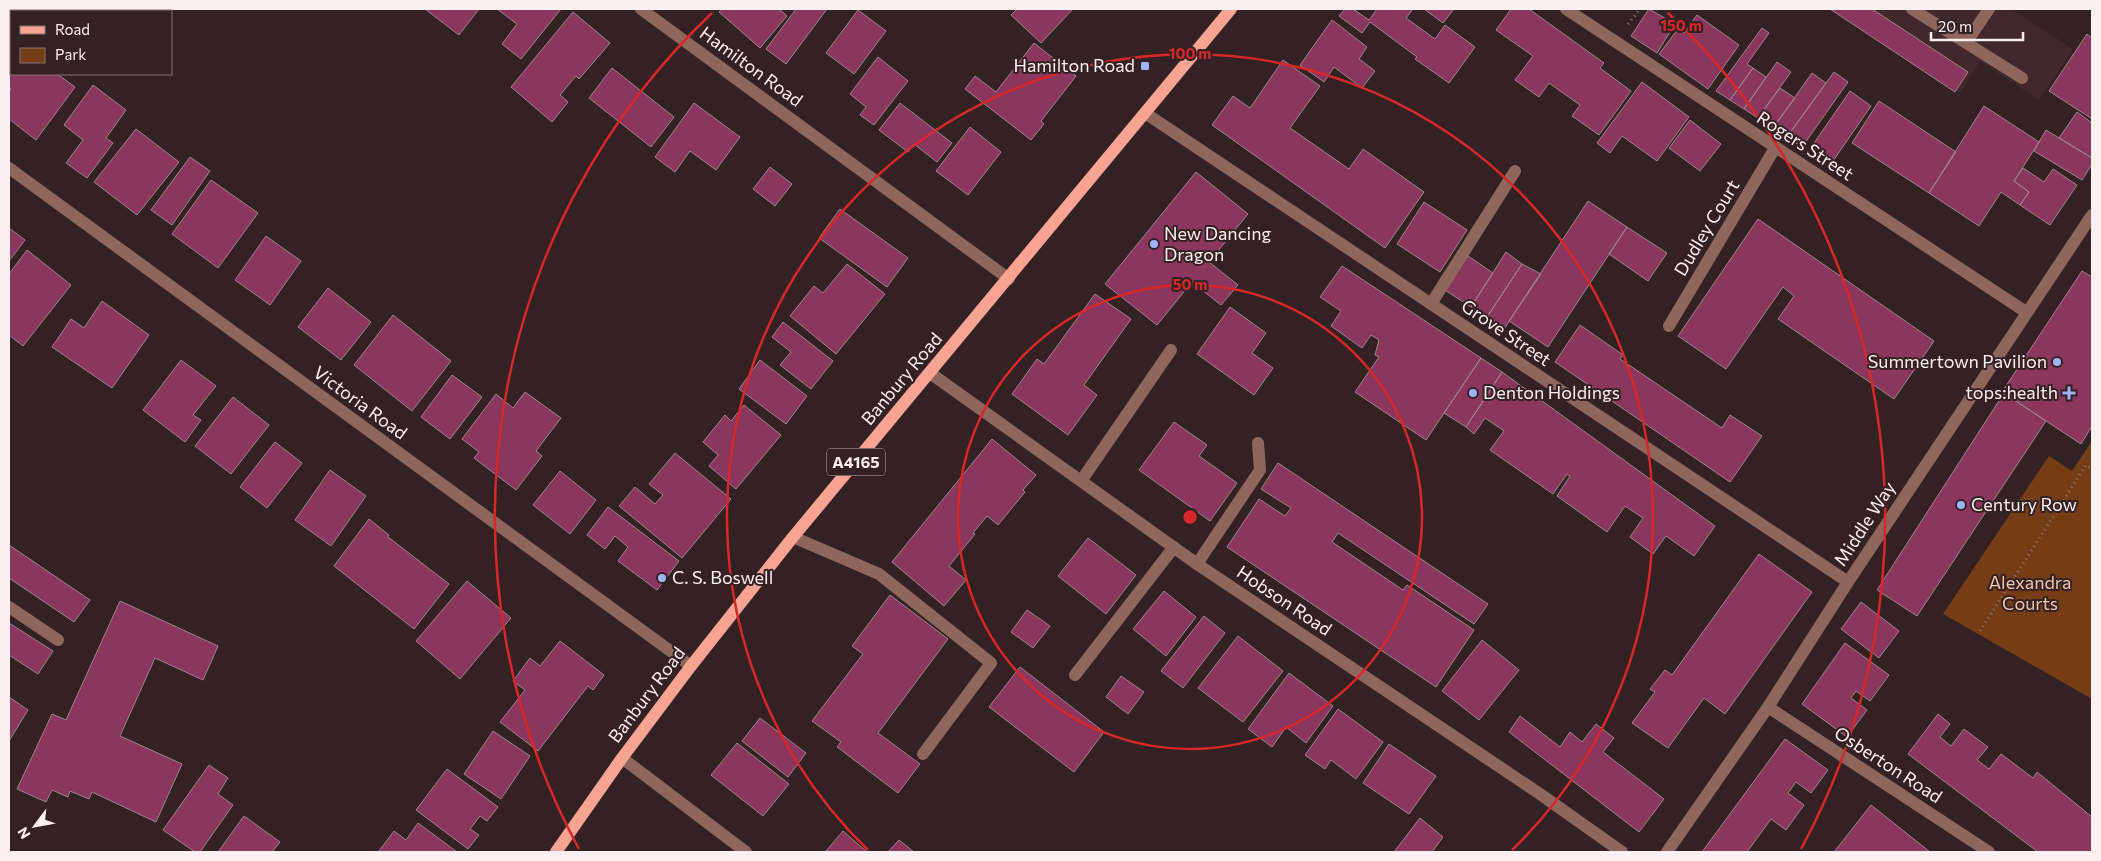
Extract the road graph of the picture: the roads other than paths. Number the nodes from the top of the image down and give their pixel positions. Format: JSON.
{"nodes":[{"id":1,"x":641,"y":9,"type":"edge"},
{"id":2,"x":1231,"y":9,"type":"edge"},
{"id":3,"x":1566,"y":9,"type":"edge"},
{"id":4,"x":1912,"y":9,"type":"edge"},
{"id":5,"x":1989,"y":9,"type":"edge"},
{"id":6,"x":1966,"y":43,"type":"junction"},
{"id":7,"x":2022,"y":78,"type":"dead end"},
{"id":8,"x":1146,"y":113,"type":"junction"},
{"id":9,"x":1775,"y":148,"type":"junction"},
{"id":10,"x":9,"y":168,"type":"edge"},
{"id":11,"x":1515,"y":171,"type":"dead end"},
{"id":12,"x":2092,"y":214,"type":"edge"},
{"id":13,"x":1009,"y":279,"type":"junction"},
{"id":14,"x":1431,"y":304,"type":"junction"},
{"id":15,"x":2026,"y":312,"type":"junction"},
{"id":16,"x":1669,"y":326,"type":"dead end"},
{"id":17,"x":1171,"y":350,"type":"dead end"},
{"id":18,"x":930,"y":373,"type":"junction"},
{"id":19,"x":1258,"y":443,"type":"dead end"},
{"id":20,"x":1081,"y":480,"type":"junction"},
{"id":21,"x":793,"y":538,"type":"junction"},
{"id":22,"x":1174,"y":547,"type":"junction"},
{"id":23,"x":1197,"y":564,"type":"junction"},
{"id":24,"x":1848,"y":582,"type":"junction"},
{"id":25,"x":9,"y":608,"type":"edge"},
{"id":26,"x":58,"y":640,"type":"dead end"},
{"id":27,"x":691,"y":666,"type":"junction"},
{"id":28,"x":1076,"y":675,"type":"dead end"},
{"id":29,"x":1768,"y":706,"type":"junction"},
{"id":30,"x":923,"y":754,"type":"dead end"},
{"id":31,"x":622,"y":758,"type":"junction"},
{"id":32,"x":556,"y":852,"type":"edge"},
{"id":33,"x":746,"y":852,"type":"edge"},
{"id":34,"x":1622,"y":852,"type":"edge"},
{"id":35,"x":1667,"y":852,"type":"edge"},
{"id":36,"x":1989,"y":852,"type":"edge"}],
"edges":[{"from":1,"to":13,"type":"street","name":"Hamilton Road"},
{"from":2,"to":8,"type":"main road","name":"Banbury Road","number":"A4165"},
{"from":3,"to":9,"type":"street","name":"Rogers Street"},
{"from":4,"to":6,"type":"street"},
{"from":5,"to":6,"type":"street"},
{"from":6,"to":7,"type":"street"},
{"from":8,"to":13,"type":"main road","name":"Banbury Road","number":"A4165"},
{"from":8,"to":14,"type":"street","name":"Grove Street"},
{"from":9,"to":15,"type":"street","name":"Rogers Street"},
{"from":9,"to":16,"type":"street","name":"Dudley Court"},
{"from":10,"to":27,"type":"street","name":"Victoria Road"},
{"from":11,"to":14,"type":"street"},
{"from":12,"to":15,"type":"street","name":"Middle Way"},
{"from":13,"to":18,"type":"main road","name":"Banbury Road","number":"A4165"},
{"from":14,"to":24,"type":"street","name":"Grove Street"},
{"from":15,"to":24,"type":"street","name":"Middle Way"},
{"from":17,"to":20,"type":"street"},
{"from":18,"to":20,"type":"street","name":"Hobson Road"},
{"from":18,"to":21,"type":"main road","name":"Banbury Road","number":"A4165"},
{"from":19,"to":23,"type":"street"},
{"from":20,"to":22,"type":"street","name":"Hobson Road"},
{"from":21,"to":27,"type":"main road","name":"Banbury Road","number":"A4165"},
{"from":21,"to":30,"type":"street"},
{"from":22,"to":23,"type":"street","name":"Hobson Road"},
{"from":22,"to":28,"type":"street"},
{"from":23,"to":34,"type":"street","name":"Hobson Road"},
{"from":24,"to":29,"type":"street","name":"Middle Way"},
{"from":25,"to":26,"type":"street"},
{"from":27,"to":31,"type":"main road","name":"Banbury Road","number":"A4165"},
{"from":29,"to":35,"type":"street","name":"Middle Way"},
{"from":29,"to":36,"type":"street","name":"Osberton Road"},
{"from":31,"to":32,"type":"main road","name":"Banbury Road","number":"A4165"},
{"from":31,"to":33,"type":"street"}]}
